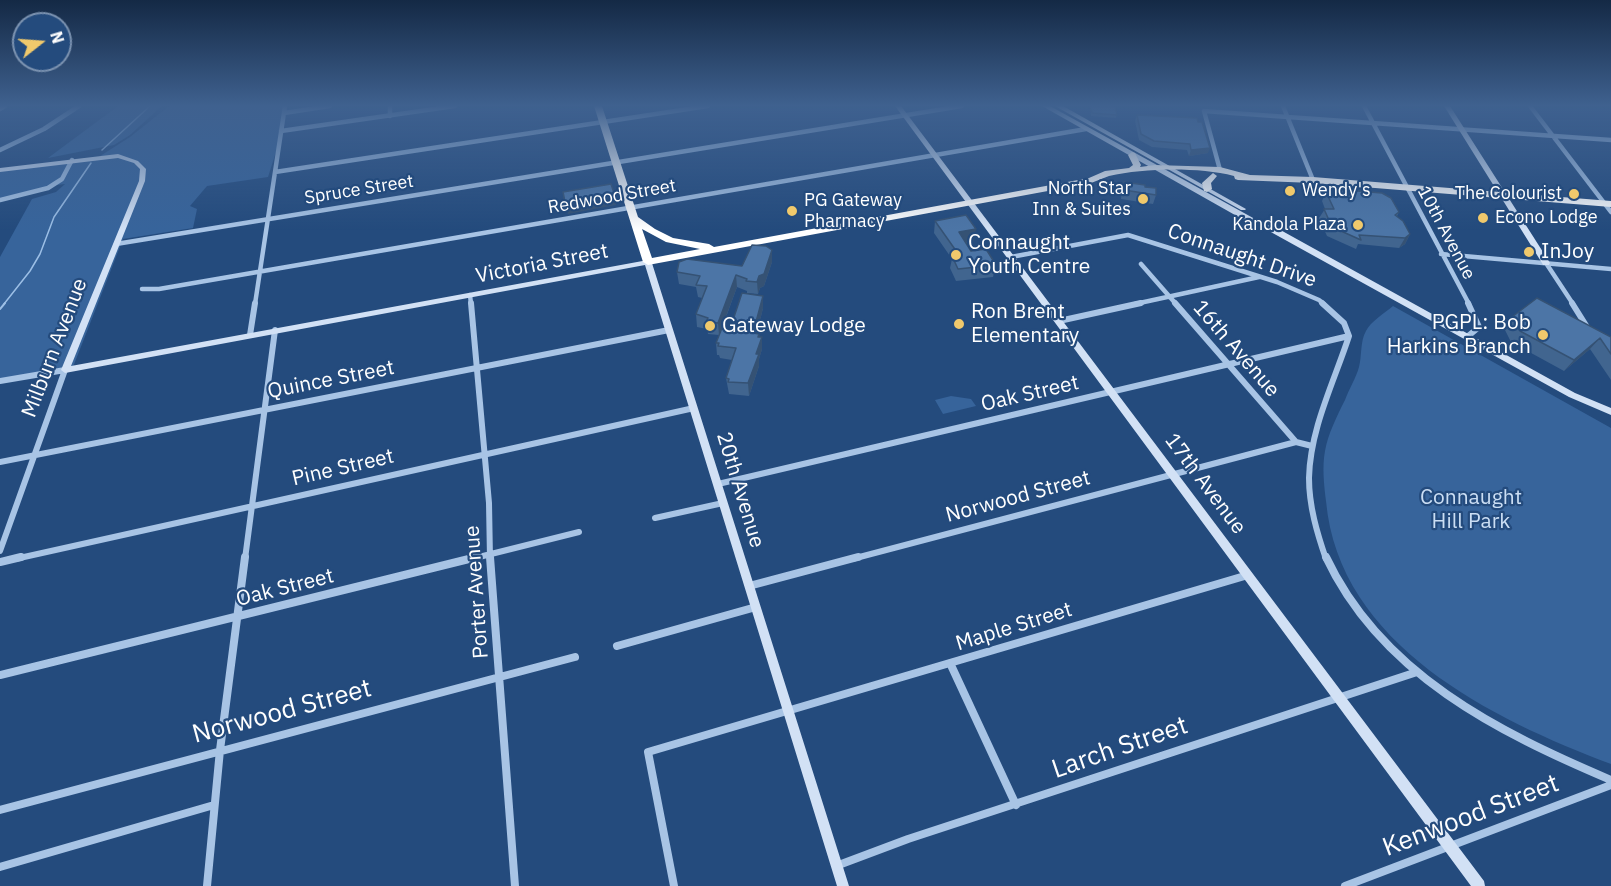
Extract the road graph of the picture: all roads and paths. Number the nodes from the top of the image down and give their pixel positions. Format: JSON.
{"nodes":[{"id":1,"x":279,"y":147,"type":"edge"},
{"id":2,"x":440,"y":147,"type":"edge"},
{"id":3,"x":611,"y":147,"type":"edge"},
{"id":4,"x":706,"y":147,"type":"edge"},
{"id":5,"x":929,"y":147,"type":"edge"},
{"id":6,"x":979,"y":147,"type":"edge"},
{"id":7,"x":1118,"y":147,"type":"edge"},
{"id":8,"x":1128,"y":147,"type":"edge"},
{"id":9,"x":1211,"y":147,"type":"edge"},
{"id":10,"x":1300,"y":147,"type":"edge"},
{"id":11,"x":1386,"y":147,"type":"edge"},
{"id":12,"x":1473,"y":147,"type":"edge"},
{"id":13,"x":1562,"y":147,"type":"edge"},
{"id":14,"x":935,"y":155,"type":"junction"},
{"id":15,"x":1132,"y":155,"type":"junction"},
{"id":16,"x":72,"y":160,"type":"junction"},
{"id":17,"x":616,"y":162,"type":"junction"},
{"id":18,"x":1155,"y":168,"type":"junction"},
{"id":19,"x":0,"y":170,"type":"edge"},
{"id":20,"x":1132,"y":171,"type":"junction"},
{"id":21,"x":1168,"y":171,"type":"junction"},
{"id":22,"x":275,"y":172,"type":"junction"},
{"id":23,"x":1216,"y":173,"type":"junction"},
{"id":24,"x":1181,"y":174,"type":"junction"},
{"id":25,"x":1091,"y":180,"type":"junction"},
{"id":26,"x":1313,"y":180,"type":"junction"},
{"id":27,"x":1406,"y":187,"type":"junction"},
{"id":28,"x":1208,"y":189,"type":"junction"},
{"id":29,"x":1503,"y":195,"type":"junction"},
{"id":30,"x":0,"y":200,"type":"edge"},
{"id":31,"x":970,"y":203,"type":"junction"},
{"id":32,"x":1607,"y":204,"type":"edge"},
{"id":33,"x":632,"y":213,"type":"junction"},
{"id":34,"x":1611,"y":213,"type":"edge"},
{"id":35,"x":268,"y":219,"type":"junction"},
{"id":36,"x":1272,"y":229,"type":"junction"},
{"id":37,"x":116,"y":244,"type":"junction"},
{"id":38,"x":732,"y":247,"type":"junction"},
{"id":39,"x":1441,"y":254,"type":"junction"},
{"id":40,"x":1011,"y":257,"type":"junction"},
{"id":41,"x":648,"y":262,"type":"junction"},
{"id":42,"x":1546,"y":263,"type":"junction"},
{"id":43,"x":1141,"y":264,"type":"dead end"},
{"id":44,"x":1611,"y":269,"type":"edge"},
{"id":45,"x":260,"y":272,"type":"junction"},
{"id":46,"x":1259,"y":277,"type":"junction"},
{"id":47,"x":142,"y":289,"type":"dead end"},
{"id":48,"x":470,"y":295,"type":"junction"},
{"id":49,"x":1168,"y":296,"type":"junction"},
{"id":50,"x":1059,"y":321,"type":"junction"},
{"id":51,"x":275,"y":330,"type":"junction"},
{"id":52,"x":669,"y":330,"type":"junction"},
{"id":53,"x":1591,"y":333,"type":"edge"},
{"id":54,"x":250,"y":335,"type":"junction"},
{"id":55,"x":1349,"y":336,"type":"junction"},
{"id":56,"x":1467,"y":337,"type":"junction"},
{"id":57,"x":1228,"y":364,"type":"junction"},
{"id":58,"x":476,"y":368,"type":"junction"},
{"id":59,"x":65,"y":370,"type":"junction"},
{"id":60,"x":0,"y":381,"type":"edge"},
{"id":61,"x":1111,"y":392,"type":"junction"},
{"id":62,"x":694,"y":408,"type":"junction"},
{"id":63,"x":265,"y":410,"type":"junction"},
{"id":64,"x":1611,"y":412,"type":"edge"},
{"id":65,"x":1296,"y":442,"type":"junction"},
{"id":66,"x":1312,"y":446,"type":"junction"},
{"id":67,"x":483,"y":454,"type":"junction"},
{"id":68,"x":33,"y":456,"type":"junction"},
{"id":69,"x":0,"y":462,"type":"edge"},
{"id":70,"x":1174,"y":475,"type":"junction"},
{"id":71,"x":718,"y":484,"type":"junction"},
{"id":72,"x":723,"y":503,"type":"junction"},
{"id":73,"x":252,"y":506,"type":"junction"},
{"id":74,"x":655,"y":518,"type":"dead end"},
{"id":75,"x":579,"y":532,"type":"dead end"},
{"id":76,"x":0,"y":551,"type":"edge"},
{"id":77,"x":490,"y":554,"type":"junction"},
{"id":78,"x":0,"y":561,"type":"edge"},
{"id":79,"x":1248,"y":575,"type":"junction"},
{"id":80,"x":750,"y":586,"type":"junction"},
{"id":81,"x":756,"y":607,"type":"junction"},
{"id":82,"x":237,"y":617,"type":"junction"},
{"id":83,"x":617,"y":646,"type":"dead end"},
{"id":84,"x":575,"y":657,"type":"dead end"},
{"id":85,"x":951,"y":663,"type":"junction"},
{"id":86,"x":1417,"y":672,"type":"junction"},
{"id":87,"x":0,"y":675,"type":"edge"},
{"id":88,"x":501,"y":676,"type":"junction"},
{"id":89,"x":1340,"y":697,"type":"junction"},
{"id":90,"x":788,"y":712,"type":"junction"},
{"id":91,"x":220,"y":750,"type":"junction"},
{"id":92,"x":1611,"y":780,"type":"edge"},
{"id":93,"x":1611,"y":785,"type":"edge"},
{"id":94,"x":214,"y":805,"type":"junction"},
{"id":95,"x":1016,"y":805,"type":"junction"},
{"id":96,"x":0,"y":810,"type":"edge"},
{"id":97,"x":1449,"y":846,"type":"junction"},
{"id":98,"x":837,"y":866,"type":"junction"},
{"id":99,"x":0,"y":867,"type":"edge"},
{"id":100,"x":207,"y":886,"type":"edge"},
{"id":101,"x":515,"y":886,"type":"edge"},
{"id":102,"x":674,"y":886,"type":"edge"},
{"id":103,"x":843,"y":886,"type":"edge"},
{"id":104,"x":1345,"y":886,"type":"edge"},
{"id":105,"x":1479,"y":886,"type":"edge"}],
"edges":[{"from":1,"to":22,"type":"street"},
{"from":2,"to":22,"type":"street"},
{"from":3,"to":17,"type":"highway","name":"20th Avenue"},
{"from":4,"to":17,"type":"street","name":"Spruce Street"},
{"from":5,"to":14,"type":"street","name":"17th Avenue"},
{"from":6,"to":14,"type":"street","name":"Redwood Street"},
{"from":7,"to":15,"type":"street"},
{"from":8,"to":21,"type":"street"},
{"from":9,"to":23,"type":"street"},
{"from":10,"to":26,"type":"street"},
{"from":11,"to":27,"type":"street","name":"10th Avenue"},
{"from":12,"to":29,"type":"street"},
{"from":13,"to":32,"type":"street"},
{"from":14,"to":31,"type":"street","name":"17th Avenue"},
{"from":14,"to":33,"type":"street","name":"Redwood Street"},
{"from":15,"to":18,"type":"street"},
{"from":15,"to":20,"type":"highway"},
{"from":16,"to":19,"type":"street"},
{"from":16,"to":30,"type":"street"},
{"from":16,"to":37,"type":"street","name":"Milburn Avenue"},
{"from":17,"to":33,"type":"highway","name":"20th Avenue"},
{"from":17,"to":35,"type":"street","name":"Spruce Street"},
{"from":18,"to":20,"type":"highway","name":"Victoria Street"},
{"from":18,"to":21,"type":"highway","name":"Victoria Street"},
{"from":20,"to":25,"type":"highway","name":"Victoria Street"},
{"from":21,"to":23,"type":"highway","name":"Victoria Street"},
{"from":21,"to":24,"type":"highway","name":"Victoria Street"},
{"from":21,"to":25,"type":"highway","name":"Victoria Street"},
{"from":21,"to":36,"type":"street"},
{"from":22,"to":35,"type":"street"},
{"from":23,"to":24,"type":"highway","name":"Victoria Street"},
{"from":23,"to":26,"type":"highway","name":"Victoria Street"},
{"from":23,"to":28,"type":"highway"},
{"from":24,"to":28,"type":"street"},
{"from":25,"to":31,"type":"highway","name":"Victoria Street"},
{"from":26,"to":27,"type":"highway","name":"Victoria Street"},
{"from":27,"to":29,"type":"highway","name":"Victoria Street"},
{"from":27,"to":39,"type":"street","name":"10th Avenue"},
{"from":28,"to":36,"type":"street"},
{"from":29,"to":32,"type":"highway","name":"Victoria Street"},
{"from":29,"to":42,"type":"street"},
{"from":31,"to":38,"type":"highway","name":"Victoria Street"},
{"from":31,"to":40,"type":"street","name":"17th Avenue"},
{"from":32,"to":34,"type":"street"},
{"from":33,"to":38,"type":"highway"},
{"from":33,"to":41,"type":"highway","name":"20th Avenue"},
{"from":33,"to":45,"type":"street","name":"Redwood Street"},
{"from":35,"to":37,"type":"street","name":"Spruce Street"},
{"from":35,"to":45,"type":"street"},
{"from":36,"to":56,"type":"street"},
{"from":37,"to":59,"type":"street","name":"Milburn Avenue"},
{"from":38,"to":41,"type":"highway","name":"Victoria Street"},
{"from":39,"to":42,"type":"street"},
{"from":39,"to":56,"type":"street","name":"10th Avenue"},
{"from":40,"to":46,"type":"street","name":"Connaught Drive"},
{"from":40,"to":50,"type":"street","name":"17th Avenue"},
{"from":41,"to":48,"type":"street","name":"Victoria Street"},
{"from":41,"to":52,"type":"street","name":"20th Avenue"},
{"from":42,"to":44,"type":"street"},
{"from":42,"to":53,"type":"street"},
{"from":43,"to":49,"type":"street","name":"16th Avenue"},
{"from":45,"to":47,"type":"street","name":"Redwood Street"},
{"from":45,"to":54,"type":"street"},
{"from":46,"to":49,"type":"street"},
{"from":46,"to":55,"type":"street","name":"Connaught Drive"},
{"from":48,"to":51,"type":"street","name":"Victoria Street"},
{"from":48,"to":58,"type":"street","name":"Porter Avenue"},
{"from":49,"to":50,"type":"street"},
{"from":49,"to":57,"type":"street","name":"16th Avenue"},
{"from":50,"to":61,"type":"street","name":"17th Avenue"},
{"from":51,"to":54,"type":"street","name":"Victoria Street"},
{"from":51,"to":63,"type":"street"},
{"from":52,"to":58,"type":"street","name":"Quince Street"},
{"from":52,"to":62,"type":"street","name":"20th Avenue"},
{"from":54,"to":59,"type":"street","name":"Victoria Street"},
{"from":55,"to":57,"type":"street","name":"Oak Street"},
{"from":55,"to":66,"type":"street"},
{"from":56,"to":64,"type":"street"},
{"from":57,"to":61,"type":"street","name":"Oak Street"},
{"from":57,"to":65,"type":"street","name":"16th Avenue"},
{"from":58,"to":63,"type":"street","name":"Quince Street"},
{"from":58,"to":67,"type":"street","name":"Porter Avenue"},
{"from":59,"to":60,"type":"street","name":"Victoria Street"},
{"from":59,"to":68,"type":"street","name":"Milburn Avenue"},
{"from":61,"to":70,"type":"street","name":"17th Avenue"},
{"from":61,"to":71,"type":"street","name":"Oak Street"},
{"from":62,"to":67,"type":"street","name":"Pine Street"},
{"from":62,"to":71,"type":"street","name":"20th Avenue"},
{"from":63,"to":68,"type":"street","name":"Quince Street"},
{"from":63,"to":73,"type":"street"},
{"from":65,"to":66,"type":"street"},
{"from":65,"to":70,"type":"street","name":"Norwood Street"},
{"from":66,"to":86,"type":"street"},
{"from":67,"to":73,"type":"street","name":"Pine Street"},
{"from":67,"to":77,"type":"street","name":"Porter Avenue"},
{"from":68,"to":69,"type":"street","name":"Quince Street"},
{"from":68,"to":76,"type":"street","name":"Milburn Avenue"},
{"from":70,"to":79,"type":"street","name":"17th Avenue"},
{"from":70,"to":80,"type":"street","name":"Norwood Street"},
{"from":71,"to":72,"type":"street","name":"20th Avenue"},
{"from":72,"to":74,"type":"street"},
{"from":72,"to":80,"type":"street","name":"20th Avenue"},
{"from":73,"to":78,"type":"street","name":"Pine Street"},
{"from":73,"to":82,"type":"street"},
{"from":75,"to":77,"type":"street","name":"Oak Street"},
{"from":77,"to":82,"type":"street","name":"Oak Street"},
{"from":77,"to":88,"type":"street","name":"Porter Avenue"},
{"from":79,"to":85,"type":"street","name":"Maple Street"},
{"from":79,"to":89,"type":"street","name":"17th Avenue"},
{"from":80,"to":81,"type":"street","name":"20th Avenue"},
{"from":81,"to":83,"type":"street"},
{"from":81,"to":90,"type":"street","name":"20th Avenue"},
{"from":82,"to":87,"type":"street","name":"Oak Street"},
{"from":82,"to":91,"type":"street"},
{"from":84,"to":88,"type":"street","name":"Norwood Street"},
{"from":85,"to":90,"type":"street","name":"Maple Street"},
{"from":85,"to":95,"type":"street"},
{"from":86,"to":89,"type":"street","name":"Larch Street"},
{"from":86,"to":92,"type":"street"},
{"from":88,"to":91,"type":"street","name":"Norwood Street"},
{"from":88,"to":101,"type":"street","name":"Porter Avenue"},
{"from":89,"to":95,"type":"street","name":"Larch Street"},
{"from":89,"to":97,"type":"street","name":"17th Avenue"},
{"from":90,"to":98,"type":"street","name":"20th Avenue"},
{"from":90,"to":102,"type":"street","name":"Maple Street"},
{"from":91,"to":94,"type":"street"},
{"from":91,"to":96,"type":"street","name":"Norwood Street"},
{"from":93,"to":97,"type":"street","name":"Kenwood Street"},
{"from":94,"to":99,"type":"street"},
{"from":94,"to":100,"type":"street"},
{"from":95,"to":98,"type":"street","name":"Larch Street"},
{"from":97,"to":104,"type":"street","name":"Kenwood Street"},
{"from":97,"to":105,"type":"street","name":"17th Avenue"},
{"from":98,"to":103,"type":"street","name":"20th Avenue"}]}
